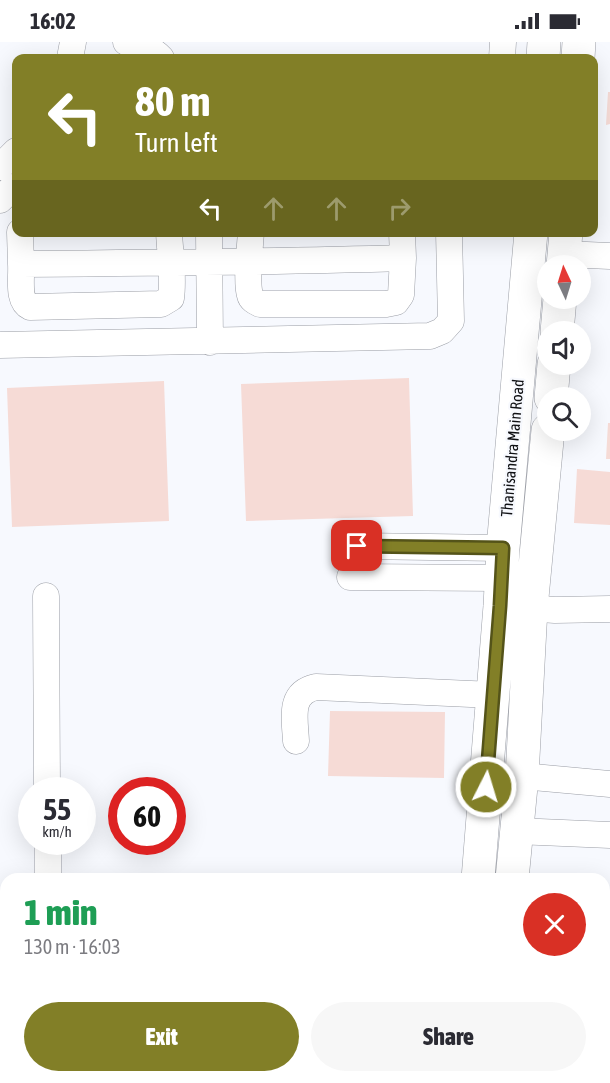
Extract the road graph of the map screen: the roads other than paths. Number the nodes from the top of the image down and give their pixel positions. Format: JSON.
{"nodes":[{"id":1,"x":126,"y":42,"type":"edge"},
{"id":2,"x":158,"y":54,"type":"edge"},
{"id":3,"x":20,"y":237,"type":"edge"},
{"id":4,"x":170,"y":237,"type":"edge"},
{"id":5,"x":210,"y":237,"type":"edge"},
{"id":6,"x":220,"y":237,"type":"edge"},
{"id":7,"x":251,"y":237,"type":"edge"},
{"id":8,"x":402,"y":237,"type":"edge"},
{"id":9,"x":449,"y":237,"type":"edge"},
{"id":10,"x":531,"y":237,"type":"edge"},
{"id":11,"x":564,"y":251,"type":"edge"},
{"id":12,"x":610,"y":256,"type":"edge"},
{"id":13,"x":402,"y":258,"type":"junction"},
{"id":14,"x":170,"y":262,"type":"junction"},
{"id":15,"x":216,"y":262,"type":"junction"},
{"id":16,"x":249,"y":262,"type":"junction"},
{"id":17,"x":21,"y":264,"type":"junction"},
{"id":18,"x":216,"y":342,"type":"junction"},
{"id":19,"x":0,"y":345,"type":"edge"},
{"id":20,"x":545,"y":441,"type":"edge"},
{"id":21,"x":357,"y":546,"type":"dead end"},
{"id":22,"x":350,"y":577,"type":"dead end"},
{"id":23,"x":509,"y":585,"type":"junction"},
{"id":24,"x":46,"y":596,"type":"dead end"},
{"id":25,"x":610,"y":609,"type":"edge"},
{"id":26,"x":493,"y":695,"type":"junction"},
{"id":27,"x":296,"y":741,"type":"dead end"},
{"id":28,"x":522,"y":776,"type":"junction"},
{"id":29,"x":47,"y":777,"type":"edge"},
{"id":30,"x":610,"y":784,"type":"edge"},
{"id":31,"x":516,"y":831,"type":"junction"},
{"id":32,"x":610,"y":835,"type":"edge"},
{"id":33,"x":48,"y":855,"type":"edge"},
{"id":34,"x":48,"y":873,"type":"edge"},
{"id":35,"x":478,"y":873,"type":"edge"},
{"id":36,"x":513,"y":873,"type":"edge"}],
"edges":[{"from":1,"to":2,"type":"street"},
{"from":3,"to":17,"type":"street"},
{"from":4,"to":14,"type":"street"},
{"from":5,"to":15,"type":"street"},
{"from":6,"to":15,"type":"street"},
{"from":7,"to":16,"type":"street"},
{"from":8,"to":13,"type":"street"},
{"from":9,"to":18,"type":"street"},
{"from":10,"to":23,"type":"main road","name":"Thanisandra Main Road"},
{"from":11,"to":12,"type":"street"},
{"from":13,"to":16,"type":"street"},
{"from":13,"to":16,"type":"street"},
{"from":14,"to":15,"type":"street"},
{"from":14,"to":17,"type":"street"},
{"from":14,"to":17,"type":"street"},
{"from":15,"to":16,"type":"street"},
{"from":15,"to":18,"type":"street"},
{"from":18,"to":19,"type":"street"},
{"from":20,"to":23,"type":"main road","name":"Thanisandra Main Road"},
{"from":21,"to":23,"type":"street"},
{"from":22,"to":23,"type":"street"},
{"from":23,"to":25,"type":"street"},
{"from":23,"to":26,"type":"main road","name":"Thanisandra Main Road"},
{"from":23,"to":28,"type":"main road","name":"Thanisandra Main Road"},
{"from":24,"to":29,"type":"street"},
{"from":26,"to":27,"type":"street"},
{"from":26,"to":35,"type":"main road","name":"Thanisandra Main Road"},
{"from":28,"to":30,"type":"street"},
{"from":28,"to":31,"type":"main road","name":"Thanisandra Main Road"},
{"from":31,"to":32,"type":"street"},
{"from":31,"to":36,"type":"main road","name":"Thanisandra Main Road"},
{"from":33,"to":34,"type":"street"}]}
